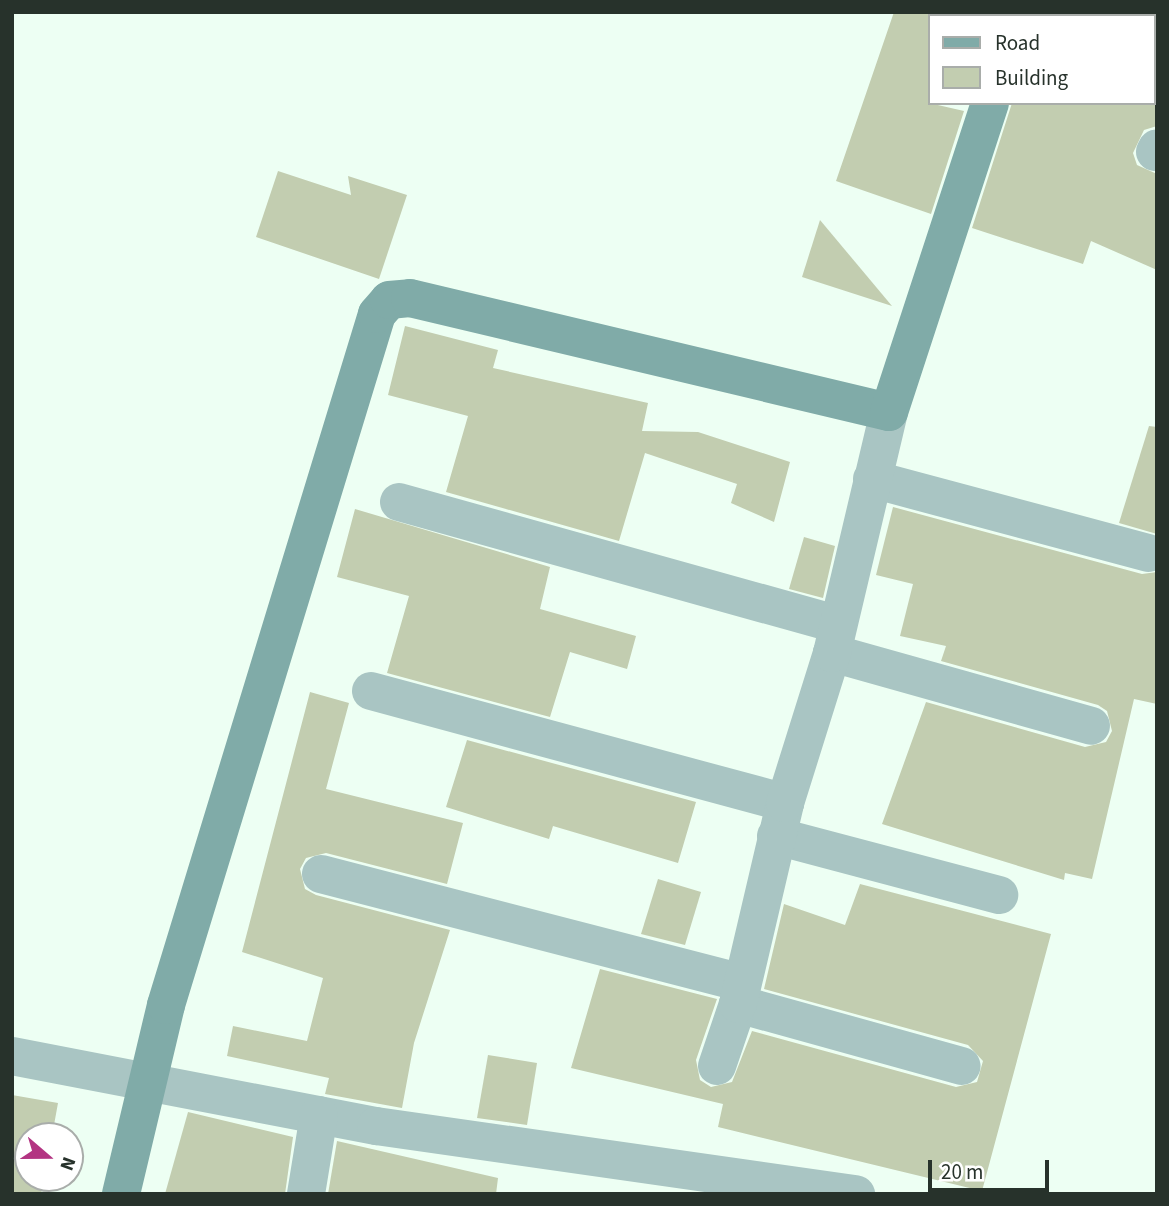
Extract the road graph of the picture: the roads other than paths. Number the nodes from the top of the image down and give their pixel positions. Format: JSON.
{"nodes":[{"id":1,"x":989,"y":105,"type":"edge"},
{"id":2,"x":889,"y":412,"type":"junction"},
{"id":3,"x":872,"y":478,"type":"junction"},
{"id":4,"x":399,"y":502,"type":"dead end"},
{"id":5,"x":1149,"y":553,"type":"dead end"},
{"id":6,"x":834,"y":639,"type":"junction"},
{"id":7,"x":371,"y":691,"type":"dead end"},
{"id":8,"x":1091,"y":726,"type":"dead end"},
{"id":9,"x":781,"y":820,"type":"junction"},
{"id":10,"x":321,"y":874,"type":"dead end"},
{"id":11,"x":999,"y":894,"type":"dead end"},
{"id":12,"x":739,"y":993,"type":"junction"},
{"id":13,"x":12,"y":1056,"type":"edge"},
{"id":14,"x":717,"y":1066,"type":"dead end"},
{"id":15,"x":962,"y":1066,"type":"dead end"},
{"id":16,"x":148,"y":1082,"type":"junction"},
{"id":17,"x":319,"y":1115,"type":"junction"},
{"id":18,"x":732,"y":1184,"type":"edge"},
{"id":19,"x":121,"y":1194,"type":"edge"},
{"id":20,"x":306,"y":1194,"type":"edge"},
{"id":21,"x":856,"y":1194,"type":"edge"}],
"edges":[{"from":1,"to":2,"type":"street"},
{"from":2,"to":3,"type":"street"},
{"from":2,"to":16,"type":"street"},
{"from":3,"to":5,"type":"street"},
{"from":3,"to":6,"type":"street"},
{"from":4,"to":6,"type":"street"},
{"from":6,"to":8,"type":"street"},
{"from":6,"to":9,"type":"street"},
{"from":7,"to":9,"type":"street"},
{"from":9,"to":11,"type":"street"},
{"from":9,"to":12,"type":"street"},
{"from":10,"to":12,"type":"street"},
{"from":12,"to":14,"type":"street"},
{"from":12,"to":15,"type":"street"},
{"from":13,"to":16,"type":"street"},
{"from":16,"to":17,"type":"street"},
{"from":16,"to":19,"type":"street"},
{"from":17,"to":18,"type":"street"},
{"from":17,"to":20,"type":"street"},
{"from":18,"to":21,"type":"street"}]}
